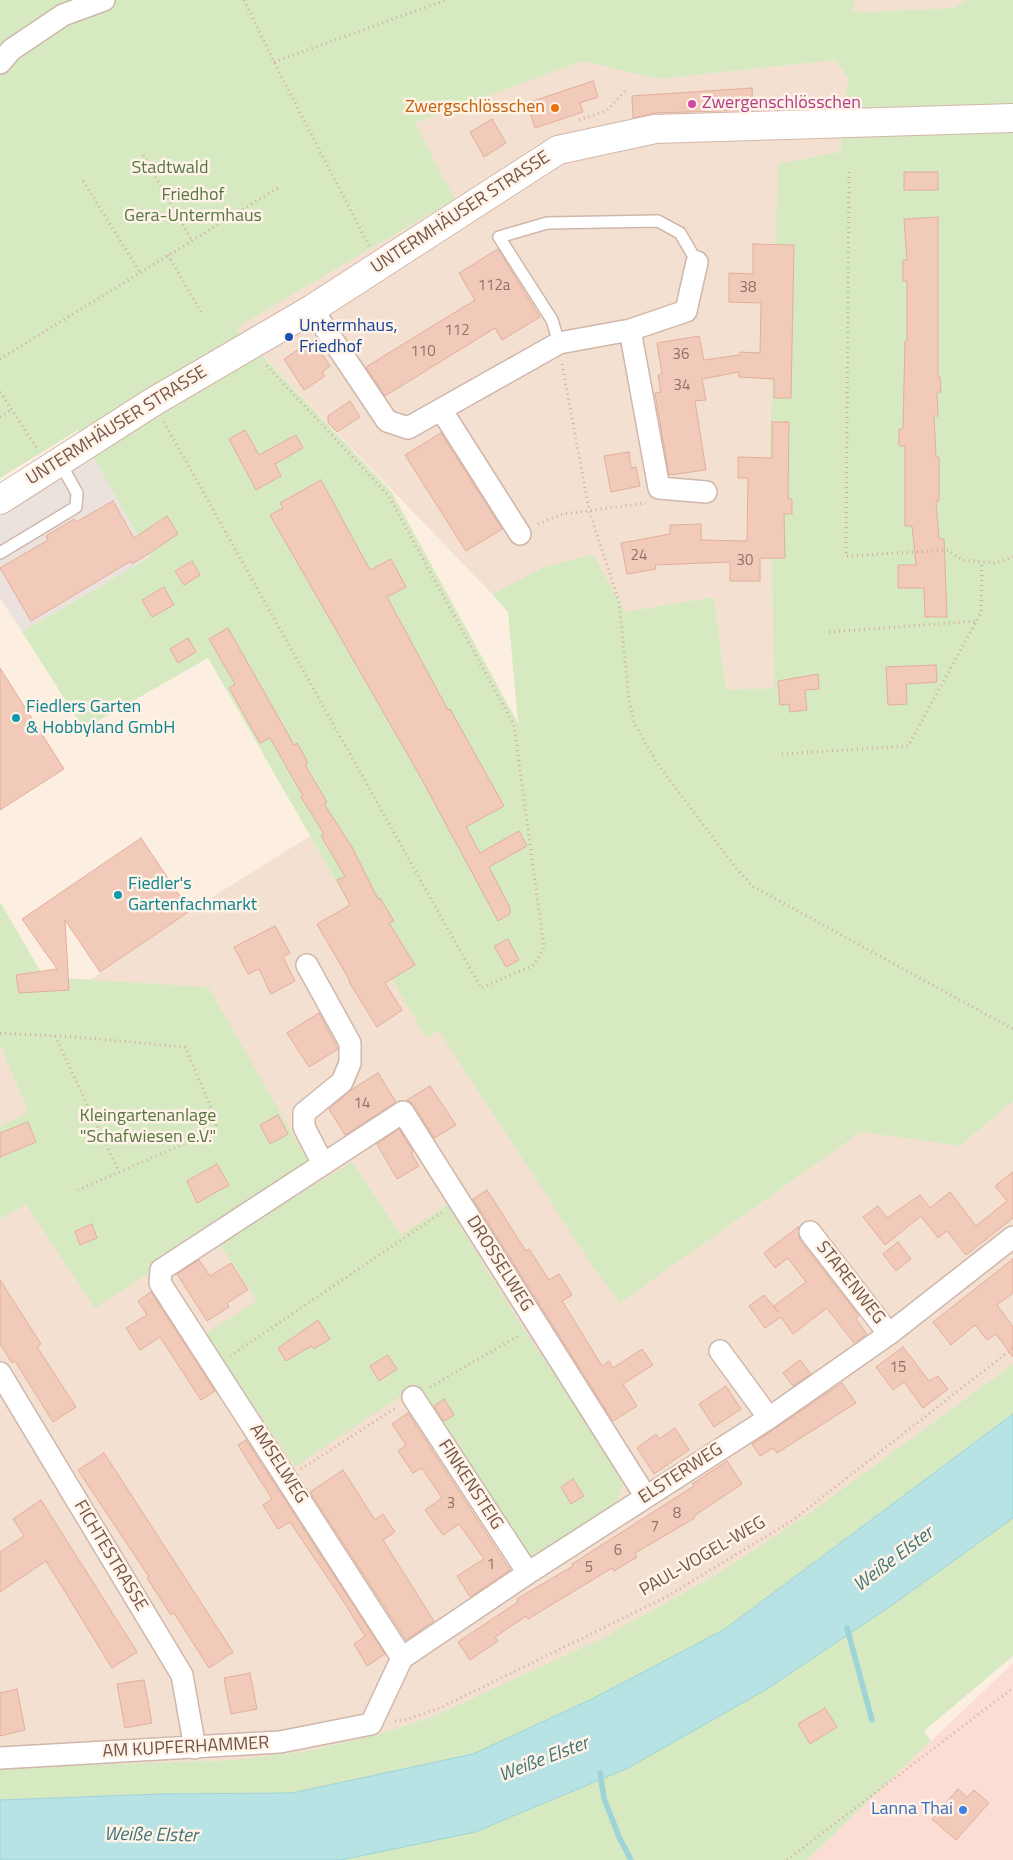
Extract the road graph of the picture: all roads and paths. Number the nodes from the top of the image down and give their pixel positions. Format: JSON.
{"nodes":[{"id":1,"x":104,"y":0,"type":"edge"},
{"id":2,"x":244,"y":0,"type":"edge"},
{"id":3,"x":446,"y":0,"type":"edge"},
{"id":4,"x":274,"y":62,"type":"junction"},
{"id":5,"x":0,"y":63,"type":"edge"},
{"id":6,"x":625,"y":91,"type":"dead end"},
{"id":7,"x":1013,"y":118,"type":"edge"},
{"id":8,"x":571,"y":122,"type":"dead end"},
{"id":9,"x":143,"y":155,"type":"dead end"},
{"id":10,"x":849,"y":172,"type":"dead end"},
{"id":11,"x":83,"y":181,"type":"dead end"},
{"id":12,"x":281,"y":186,"type":"dead end"},
{"id":13,"x":192,"y":241,"type":"junction"},
{"id":14,"x":168,"y":255,"type":"junction"},
{"id":15,"x":697,"y":262,"type":"joint"},
{"id":16,"x":379,"y":266,"type":"junction"},
{"id":17,"x":140,"y":272,"type":"junction"},
{"id":18,"x":312,"y":310,"type":"junction"},
{"id":19,"x":202,"y":314,"type":"dead end"},
{"id":20,"x":630,"y":330,"type":"junction"},
{"id":21,"x":559,"y":343,"type":"junction"},
{"id":22,"x":248,"y":346,"type":"junction"},
{"id":23,"x":0,"y":359,"type":"edge"},
{"id":24,"x":0,"y":392,"type":"edge"},
{"id":25,"x":153,"y":402,"type":"junction"},
{"id":26,"x":12,"y":409,"type":"junction"},
{"id":27,"x":442,"y":411,"type":"junction"},
{"id":28,"x":0,"y":417,"type":"edge"},
{"id":29,"x":54,"y":464,"type":"junction"},
{"id":30,"x":706,"y":492,"type":"dead end"},
{"id":31,"x":657,"y":495,"type":"junction"},
{"id":32,"x":0,"y":500,"type":"edge"},
{"id":33,"x":589,"y":510,"type":"junction"},
{"id":34,"x":520,"y":534,"type":"joint"},
{"id":35,"x":0,"y":554,"type":"edge"},
{"id":36,"x":1013,"y":557,"type":"edge"},
{"id":37,"x":982,"y":562,"type":"junction"},
{"id":38,"x":976,"y":621,"type":"junction"},
{"id":39,"x":829,"y":632,"type":"dead end"},
{"id":40,"x":782,"y":754,"type":"dead end"},
{"id":41,"x":308,"y":965,"type":"dead end"},
{"id":42,"x":1013,"y":1029,"type":"edge"},
{"id":43,"x":0,"y":1033,"type":"edge"},
{"id":44,"x":55,"y":1036,"type":"junction"},
{"id":45,"x":323,"y":1164,"type":"junction"},
{"id":46,"x":119,"y":1172,"type":"junction"},
{"id":47,"x":78,"y":1190,"type":"dead end"},
{"id":48,"x":459,"y":1201,"type":"junction"},
{"id":49,"x":810,"y":1232,"type":"dead end"},
{"id":50,"x":1013,"y":1237,"type":"edge"},
{"id":51,"x":161,"y":1270,"type":"joint"},
{"id":52,"x":889,"y":1334,"type":"junction"},
{"id":53,"x":1013,"y":1348,"type":"edge"},
{"id":54,"x":720,"y":1352,"type":"dead end"},
{"id":55,"x":215,"y":1366,"type":"junction"},
{"id":56,"x":0,"y":1373,"type":"edge"},
{"id":57,"x":413,"y":1397,"type":"dead end"},
{"id":58,"x":769,"y":1418,"type":"junction"},
{"id":59,"x":646,"y":1496,"type":"junction"},
{"id":60,"x":528,"y":1573,"type":"junction"},
{"id":61,"x":402,"y":1658,"type":"junction"},
{"id":62,"x":1013,"y":1688,"type":"edge"},
{"id":63,"x":371,"y":1724,"type":"junction"},
{"id":64,"x":196,"y":1748,"type":"junction"},
{"id":65,"x":0,"y":1758,"type":"edge"},
{"id":66,"x":787,"y":1860,"type":"edge"}],
"edges":[{"from":1,"to":5,"type":"street"},
{"from":2,"to":4,"type":"path"},
{"from":3,"to":4,"type":"path"},
{"from":4,"to":16,"type":"path"},
{"from":6,"to":8,"type":"path"},
{"from":7,"to":16,"type":"main road","name":"UNTERMHÄUSER STRASSE"},
{"from":9,"to":13,"type":"path"},
{"from":10,"to":37,"type":"path"},
{"from":11,"to":17,"type":"path"},
{"from":12,"to":13,"type":"path"},
{"from":13,"to":14,"type":"path"},
{"from":14,"to":17,"type":"path"},
{"from":14,"to":19,"type":"path"},
{"from":15,"to":20,"type":"street"},
{"from":15,"to":21,"type":"lane"},
{"from":16,"to":18,"type":"main road","name":"UNTERMHÄUSER STRASSE"},
{"from":17,"to":23,"type":"path"},
{"from":18,"to":22,"type":"main road","name":"UNTERMHÄUSER STRASSE"},
{"from":18,"to":27,"type":"street"},
{"from":20,"to":21,"type":"street"},
{"from":20,"to":31,"type":"street"},
{"from":21,"to":27,"type":"street"},
{"from":21,"to":33,"type":"path"},
{"from":22,"to":25,"type":"main road","name":"UNTERMHÄUSER STRASSE"},
{"from":22,"to":25,"type":"path"},
{"from":24,"to":26,"type":"path"},
{"from":25,"to":29,"type":"main road","name":"UNTERMHÄUSER STRASSE"},
{"from":26,"to":28,"type":"path"},
{"from":26,"to":29,"type":"path"},
{"from":27,"to":34,"type":"street"},
{"from":29,"to":32,"type":"main road","name":"UNTERMHÄUSER STRASSE"},
{"from":29,"to":35,"type":"lane"},
{"from":30,"to":31,"type":"street"},
{"from":31,"to":33,"type":"path"},
{"from":33,"to":34,"type":"path"},
{"from":33,"to":42,"type":"path"},
{"from":36,"to":37,"type":"path"},
{"from":37,"to":38,"type":"path"},
{"from":38,"to":39,"type":"path"},
{"from":38,"to":40,"type":"path"},
{"from":41,"to":45,"type":"street"},
{"from":43,"to":44,"type":"path"},
{"from":44,"to":46,"type":"path"},
{"from":44,"to":46,"type":"path"},
{"from":45,"to":48,"type":"street","name":"DROSSELWEG"},
{"from":45,"to":51,"type":"street","name":"DROSSELWEG"},
{"from":46,"to":47,"type":"path"},
{"from":48,"to":55,"type":"path"},
{"from":48,"to":59,"type":"street","name":"DROSSELWEG"},
{"from":49,"to":52,"type":"street","name":"STARENWEG"},
{"from":50,"to":52,"type":"street","name":"ELSTERWEG"},
{"from":51,"to":55,"type":"street","name":"AMSELWEG"},
{"from":52,"to":58,"type":"street","name":"ELSTERWEG"},
{"from":53,"to":63,"type":"path","name":"PAUL-VOGEL-WEG"},
{"from":54,"to":58,"type":"street"},
{"from":55,"to":61,"type":"street","name":"AMSELWEG"},
{"from":56,"to":64,"type":"street","name":"FICHTESTRASSE"},
{"from":57,"to":60,"type":"street","name":"FINKENSTEIG"},
{"from":58,"to":59,"type":"street","name":"ELSTERWEG"},
{"from":59,"to":60,"type":"street","name":"ELSTERWEG"},
{"from":60,"to":61,"type":"street","name":"ELSTERWEG"},
{"from":61,"to":63,"type":"street"},
{"from":62,"to":66,"type":"path"},
{"from":63,"to":64,"type":"street","name":"AM KUPFERHAMMER"},
{"from":64,"to":65,"type":"street","name":"AM KUPFERHAMMER"}]}
